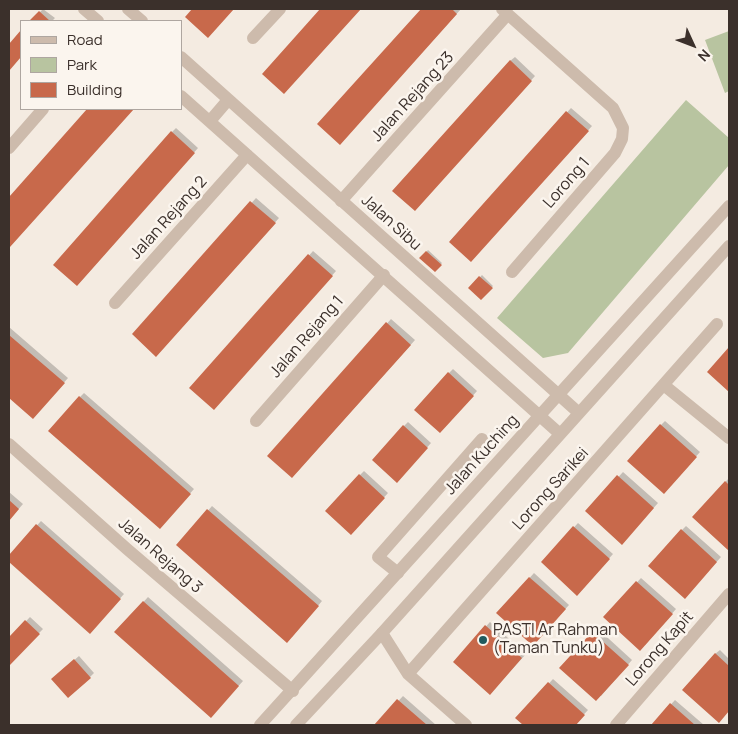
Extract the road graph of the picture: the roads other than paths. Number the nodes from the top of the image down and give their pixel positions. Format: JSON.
{"nodes":[{"id":1,"x":84,"y":9,"type":"edge"},
{"id":2,"x":128,"y":9,"type":"edge"},
{"id":3,"x":280,"y":9,"type":"edge"},
{"id":4,"x":505,"y":11,"type":"edge"},
{"id":5,"x":97,"y":20,"type":"edge"},
{"id":6,"x":141,"y":20,"type":"edge"},
{"id":7,"x":253,"y":38,"type":"dead end"},
{"id":8,"x":182,"y":59,"type":"edge"},
{"id":9,"x":182,"y":97,"type":"edge"},
{"id":10,"x":228,"y":100,"type":"junction"},
{"id":11,"x":42,"y":110,"type":"edge"},
{"id":12,"x":210,"y":121,"type":"junction"},
{"id":13,"x":9,"y":148,"type":"edge"},
{"id":14,"x":248,"y":155,"type":"junction"},
{"id":15,"x":342,"y":201,"type":"junction"},
{"id":16,"x":729,"y":206,"type":"edge"},
{"id":17,"x":729,"y":246,"type":"edge"},
{"id":18,"x":512,"y":272,"type":"dead end"},
{"id":19,"x":384,"y":275,"type":"junction"},
{"id":20,"x":115,"y":303,"type":"dead end"},
{"id":21,"x":717,"y":324,"type":"dead end"},
{"id":22,"x":665,"y":386,"type":"junction"},
{"id":23,"x":558,"y":395,"type":"junction"},
{"id":24,"x":579,"y":413,"type":"junction"},
{"id":25,"x":540,"y":415,"type":"junction"},
{"id":26,"x":256,"y":421,"type":"dead end"},
{"id":27,"x":560,"y":434,"type":"junction"},
{"id":28,"x":729,"y":438,"type":"edge"},
{"id":29,"x":482,"y":439,"type":"dead end"},
{"id":30,"x":9,"y":444,"type":"edge"},
{"id":31,"x":398,"y":573,"type":"junction"},
{"id":32,"x":729,"y":594,"type":"edge"},
{"id":33,"x":382,"y":632,"type":"junction"},
{"id":34,"x":408,"y":674,"type":"junction"},
{"id":35,"x":292,"y":691,"type":"junction"},
{"id":36,"x":260,"y":725,"type":"edge"},
{"id":37,"x":296,"y":725,"type":"edge"},
{"id":38,"x":466,"y":725,"type":"edge"},
{"id":39,"x":616,"y":725,"type":"edge"}],
"edges":[{"from":1,"to":5,"type":"street"},
{"from":2,"to":6,"type":"street"},
{"from":3,"to":7,"type":"street"},
{"from":4,"to":15,"type":"street","name":"Jalan Rejang 23"},
{"from":4,"to":18,"type":"street","name":"Lorong 1"},
{"from":8,"to":10,"type":"street","name":"Jalan Sibu"},
{"from":9,"to":12,"type":"street"},
{"from":10,"to":12,"type":"street"},
{"from":10,"to":15,"type":"street","name":"Jalan Sibu"},
{"from":11,"to":13,"type":"street"},
{"from":12,"to":14,"type":"street"},
{"from":14,"to":19,"type":"street"},
{"from":14,"to":20,"type":"street","name":"Jalan Rejang 2"},
{"from":15,"to":23,"type":"street","name":"Jalan Sibu"},
{"from":16,"to":23,"type":"street","name":"Jalan Kuching"},
{"from":17,"to":24,"type":"street"},
{"from":19,"to":25,"type":"street"},
{"from":19,"to":26,"type":"street","name":"Jalan Rejang 1"},
{"from":21,"to":22,"type":"street","name":"Lorong Sarikei"},
{"from":22,"to":28,"type":"street"},
{"from":22,"to":34,"type":"street","name":"Lorong Sarikei"},
{"from":23,"to":24,"type":"street","name":"Jalan Sibu"},
{"from":23,"to":25,"type":"street","name":"Jalan Kuching"},
{"from":24,"to":27,"type":"street"},
{"from":25,"to":27,"type":"street"},
{"from":25,"to":31,"type":"street","name":"Jalan Kuching"},
{"from":27,"to":33,"type":"street"},
{"from":29,"to":31,"type":"street"},
{"from":30,"to":35,"type":"street","name":"Jalan Rejang 3"},
{"from":31,"to":35,"type":"street","name":"Jalan Kuching"},
{"from":32,"to":39,"type":"street","name":"Lorong Kapit"},
{"from":33,"to":34,"type":"street"},
{"from":33,"to":37,"type":"street"},
{"from":34,"to":38,"type":"street"},
{"from":35,"to":36,"type":"street","name":"Jalan Kuching"}]}
